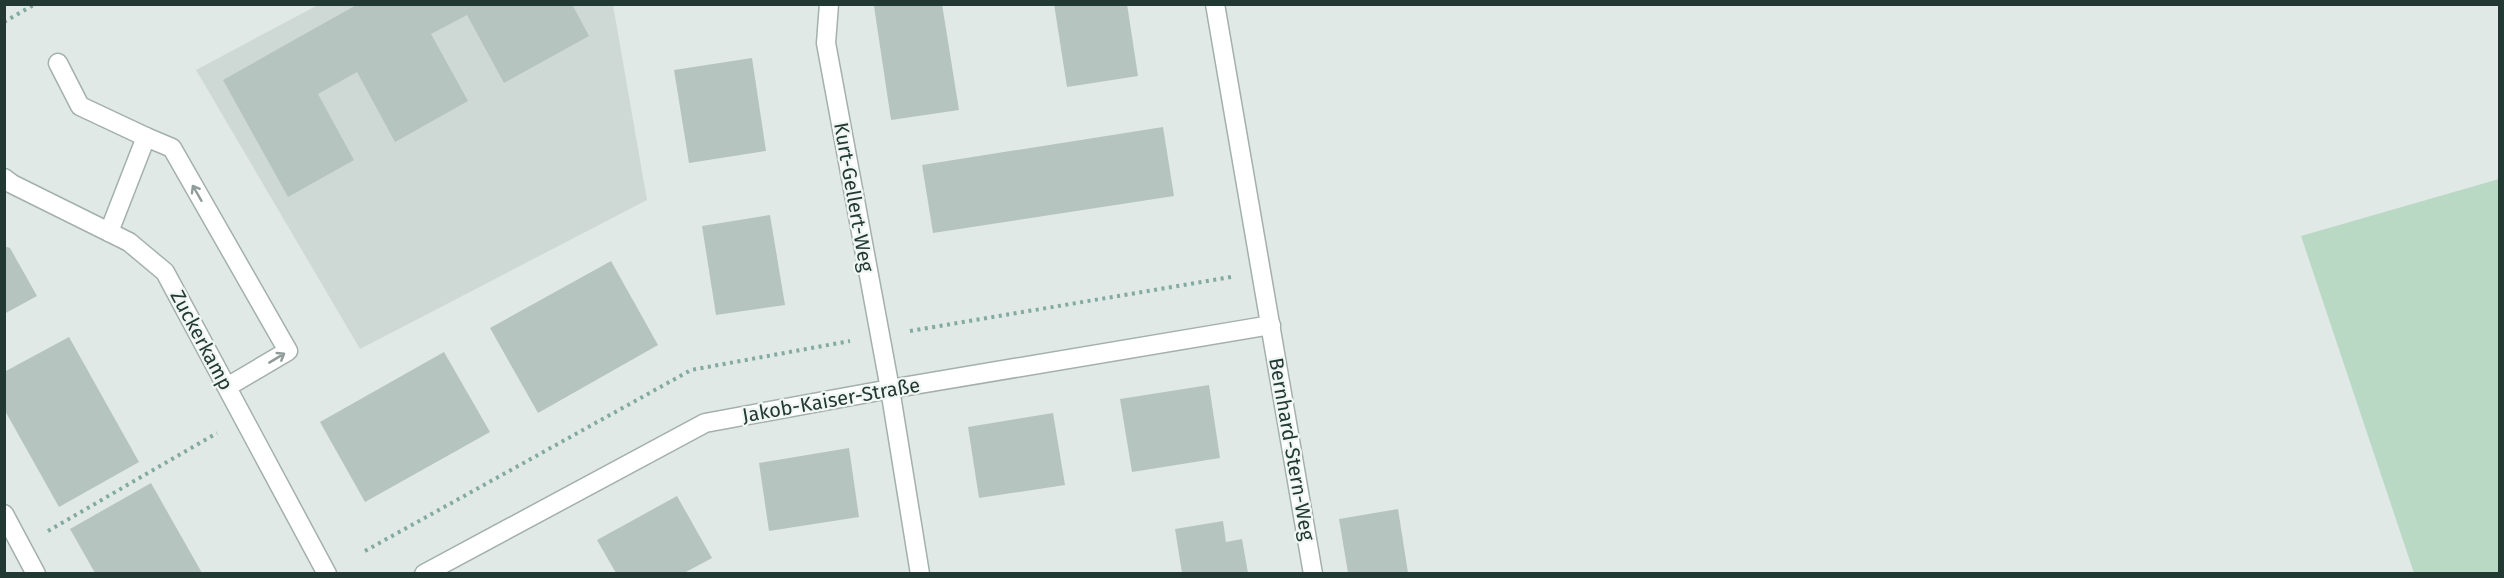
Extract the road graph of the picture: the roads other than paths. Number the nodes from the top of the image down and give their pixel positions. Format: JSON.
{"nodes":[{"id":1,"x":829,"y":4,"type":"edge"},
{"id":2,"x":1215,"y":4,"type":"edge"},
{"id":3,"x":58,"y":63,"type":"dead end"},
{"id":4,"x":146,"y":137,"type":"junction"},
{"id":5,"x":4,"y":178,"type":"edge"},
{"id":6,"x":110,"y":232,"type":"junction"},
{"id":7,"x":1271,"y":325,"type":"junction"},
{"id":8,"x":227,"y":387,"type":"junction"},
{"id":9,"x":890,"y":389,"type":"junction"},
{"id":10,"x":4,"y":514,"type":"edge"},
{"id":11,"x":36,"y":573,"type":"edge"},
{"id":12,"x":327,"y":573,"type":"edge"},
{"id":13,"x":424,"y":573,"type":"edge"},
{"id":14,"x":920,"y":573,"type":"edge"},
{"id":15,"x":1313,"y":573,"type":"edge"}],
"edges":[{"from":1,"to":9,"type":"street","name":"Kurt-Gellert-Weg"},
{"from":2,"to":7,"type":"street"},
{"from":3,"to":4,"type":"street"},
{"from":4,"to":6,"type":"street"},
{"from":8,"to":4,"type":"street","one_way":true},
{"from":5,"to":6,"type":"street","name":"Zuckerkamp"},
{"from":6,"to":8,"type":"street","name":"Zuckerkamp"},
{"from":7,"to":9,"type":"street","name":"Jakob-Kaiser-Straße"},
{"from":7,"to":15,"type":"street","name":"Bernhard-Stern-Weg"},
{"from":8,"to":12,"type":"street","name":"Zuckerkamp"},
{"from":9,"to":13,"type":"street","name":"Jakob-Kaiser-Straße"},
{"from":9,"to":14,"type":"street"},
{"from":10,"to":11,"type":"street"}]}
